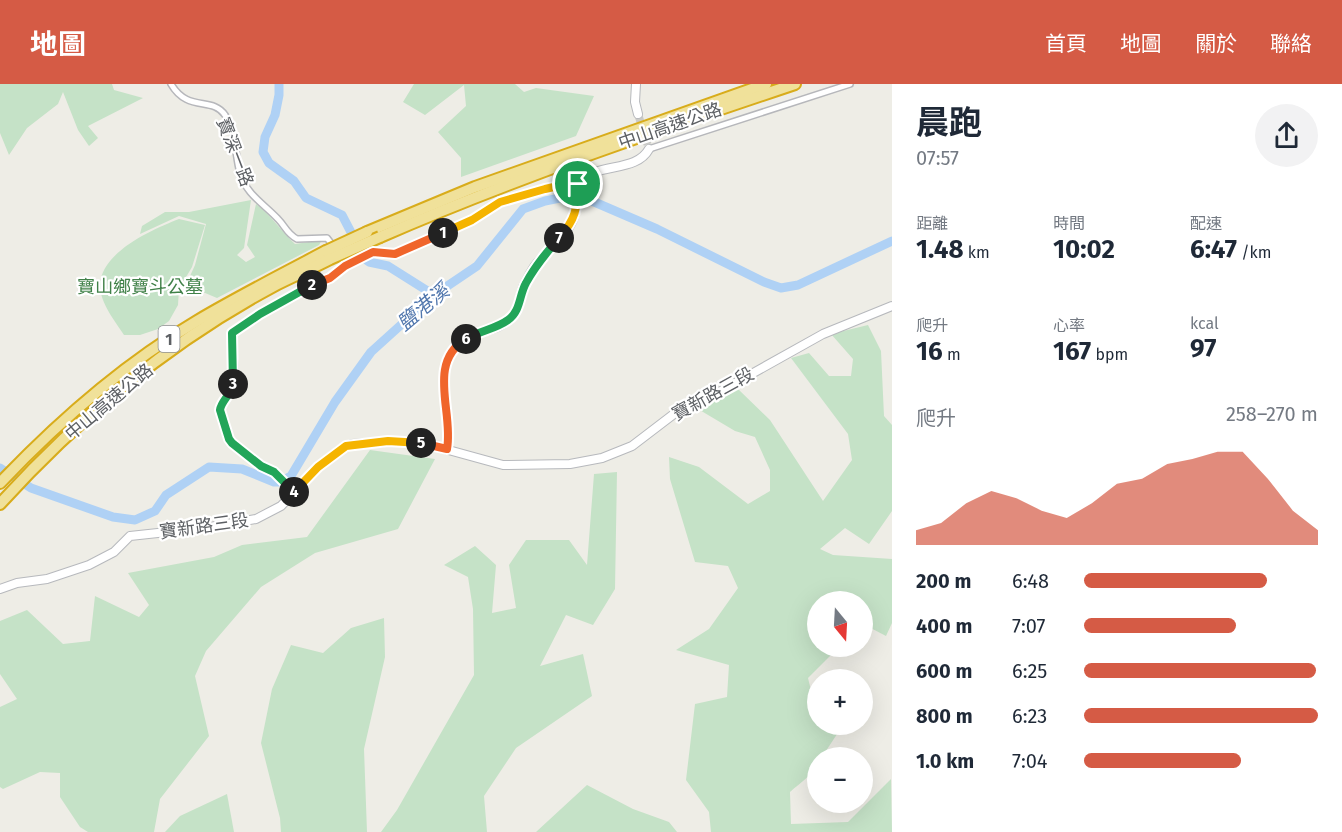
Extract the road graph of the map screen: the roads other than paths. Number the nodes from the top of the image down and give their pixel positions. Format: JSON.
{"nodes":[{"id":1,"x":171,"y":84,"type":"edge"},
{"id":2,"x":636,"y":84,"type":"edge"},
{"id":3,"x":766,"y":84,"type":"edge"},
{"id":4,"x":795,"y":84,"type":"edge"},
{"id":5,"x":850,"y":84,"type":"edge"},
{"id":6,"x":638,"y":114,"type":"tunnel mouth"},
{"id":7,"x":649,"y":149,"type":"joint"},
{"id":8,"x":578,"y":184,"type":"junction"},
{"id":9,"x":328,"y":255,"type":"junction"},
{"id":10,"x":345,"y":266,"type":"junction"},
{"id":11,"x":892,"y":306,"type":"edge"},
{"id":12,"x":447,"y":449,"type":"junction"},
{"id":13,"x":0,"y":483,"type":"edge"},
{"id":14,"x":295,"y":492,"type":"junction"},
{"id":15,"x":0,"y":504,"type":"edge"},
{"id":16,"x":0,"y":589,"type":"edge"}],
"edges":[{"from":1,"to":10,"type":"street","name":"寶深一路"},
{"from":2,"to":6,"type":"street"},
{"from":3,"to":9,"type":"highway","name":"中山高速公路","number":"1","bridge":true},
{"from":4,"to":9,"type":"highway","name":"中山高速公路","number":"1","bridge":true},
{"from":5,"to":7,"type":"street"},
{"from":7,"to":8,"type":"street"},
{"from":8,"to":10,"type":"street"},
{"from":8,"to":12,"type":"street"},
{"from":9,"to":13,"type":"highway","name":"中山高速公路","number":"1"},
{"from":9,"to":15,"type":"highway","name":"中山高速公路","number":"1"},
{"from":10,"to":14,"type":"street"},
{"from":11,"to":12,"type":"street","name":"寶新路三段"},
{"from":12,"to":14,"type":"street","name":"寶新路三段"},
{"from":14,"to":16,"type":"street","name":"寶新路三段"}]}
